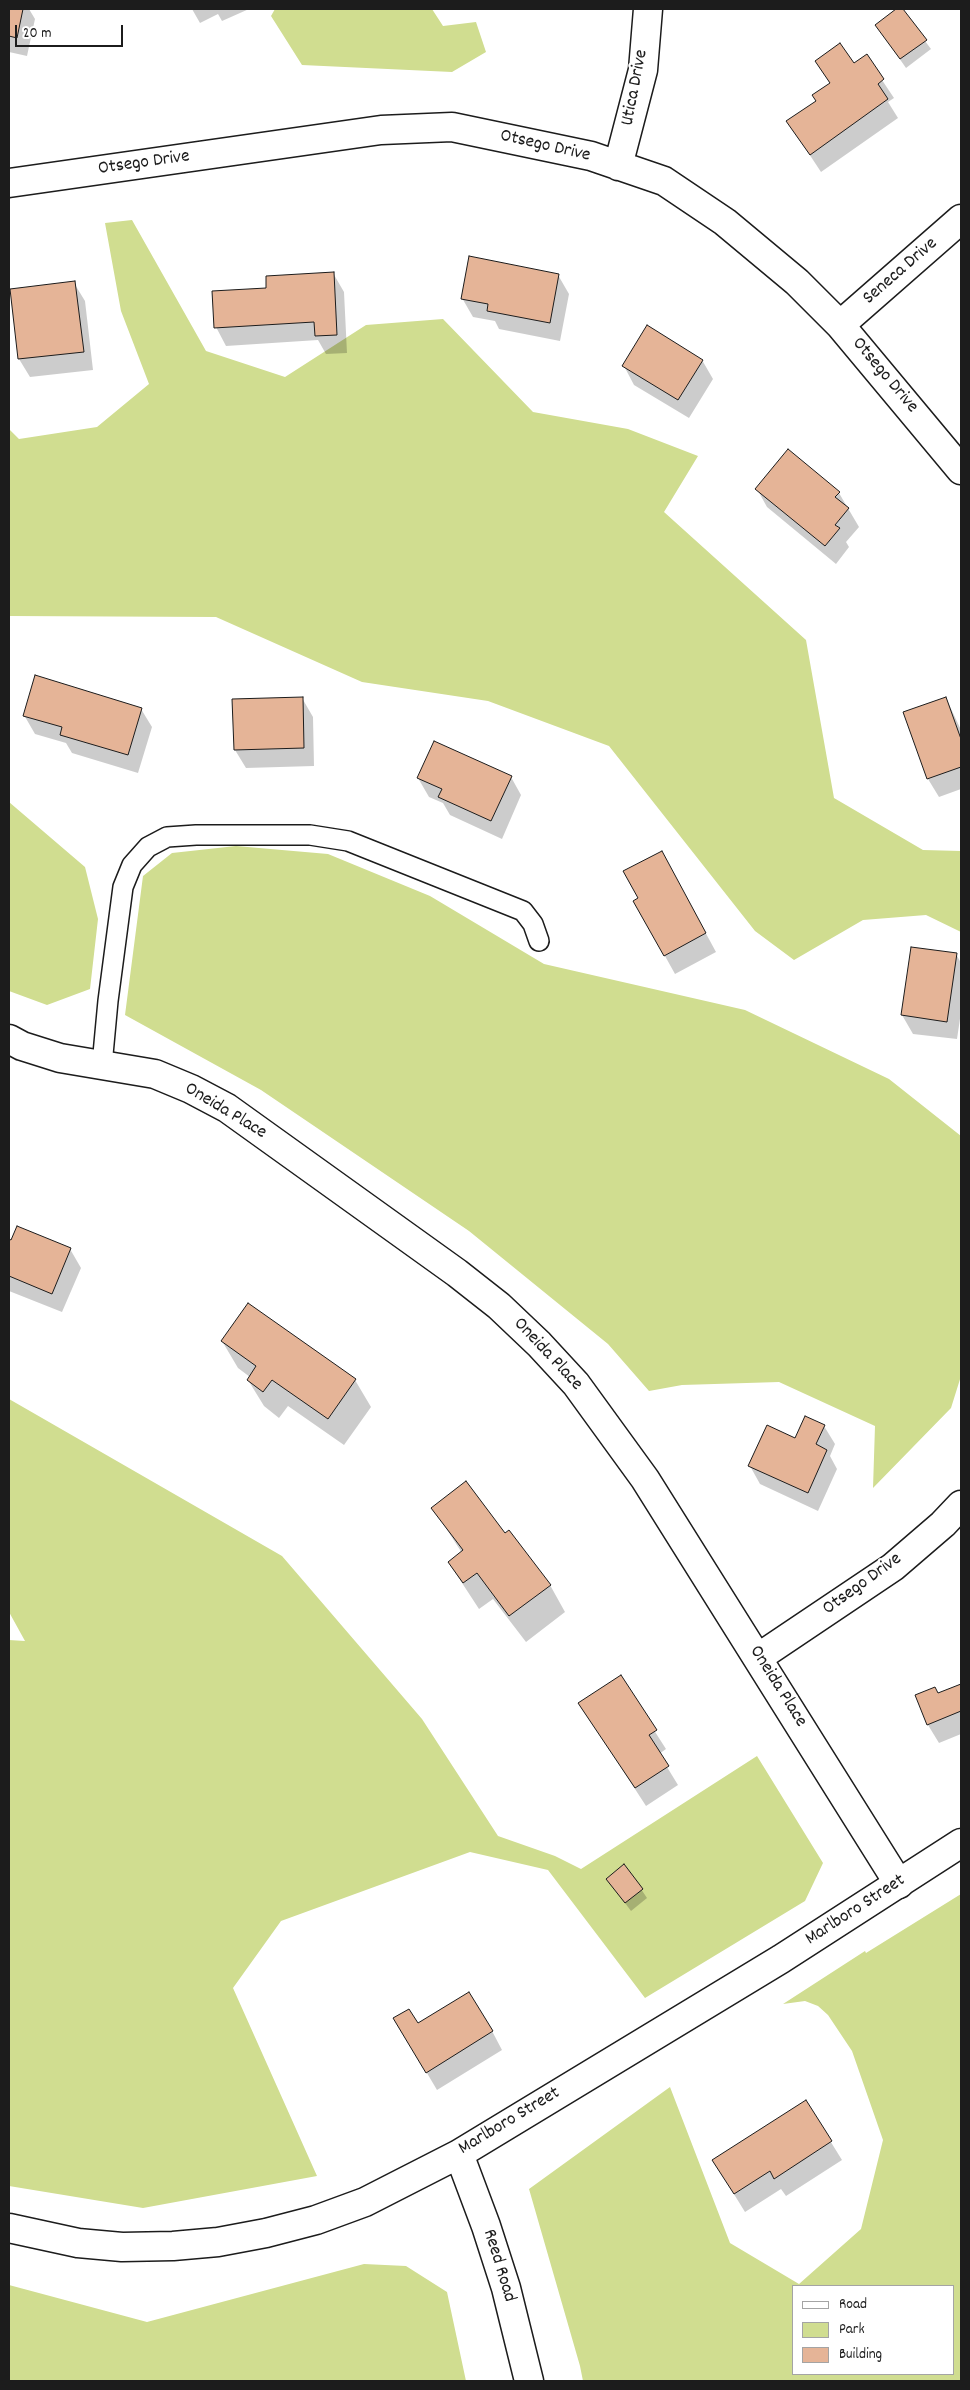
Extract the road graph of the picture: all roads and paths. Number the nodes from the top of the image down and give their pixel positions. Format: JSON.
{"nodes":[{"id":1,"x":648,"y":9,"type":"edge"},
{"id":2,"x":618,"y":166,"type":"junction"},
{"id":3,"x":9,"y":183,"type":"edge"},
{"id":4,"x":961,"y":219,"type":"edge"},
{"id":5,"x":840,"y":325,"type":"junction"},
{"id":6,"x":961,"y":470,"type":"edge"},
{"id":7,"x":539,"y":941,"type":"dead end"},
{"id":8,"x":9,"y":1039,"type":"edge"},
{"id":9,"x":102,"y":1065,"type":"junction"},
{"id":10,"x":961,"y":1505,"type":"edge"},
{"id":11,"x":759,"y":1657,"type":"junction"},
{"id":12,"x":961,"y":1844,"type":"edge"},
{"id":13,"x":899,"y":1884,"type":"junction"},
{"id":14,"x":459,"y":2154,"type":"junction"},
{"id":15,"x":9,"y":2228,"type":"edge"},
{"id":16,"x":529,"y":2381,"type":"edge"}],
"edges":[{"from":1,"to":2,"type":"street","name":"Utica Drive"},
{"from":2,"to":3,"type":"street","name":"Otsego Drive"},
{"from":2,"to":5,"type":"street","name":"Otsego Drive"},
{"from":4,"to":5,"type":"street","name":"Seneca Drive"},
{"from":5,"to":6,"type":"street","name":"Otsego Drive"},
{"from":7,"to":9,"type":"lane"},
{"from":8,"to":9,"type":"street","name":"Oneida Place"},
{"from":9,"to":11,"type":"street","name":"Oneida Place"},
{"from":10,"to":11,"type":"street","name":"Otsego Drive"},
{"from":11,"to":13,"type":"street","name":"Oneida Place"},
{"from":12,"to":13,"type":"street","name":"Marlboro Street"},
{"from":13,"to":14,"type":"street","name":"Marlboro Street"},
{"from":14,"to":15,"type":"street","name":"Marlboro Street"},
{"from":14,"to":16,"type":"street","name":"Reed Road"}]}
